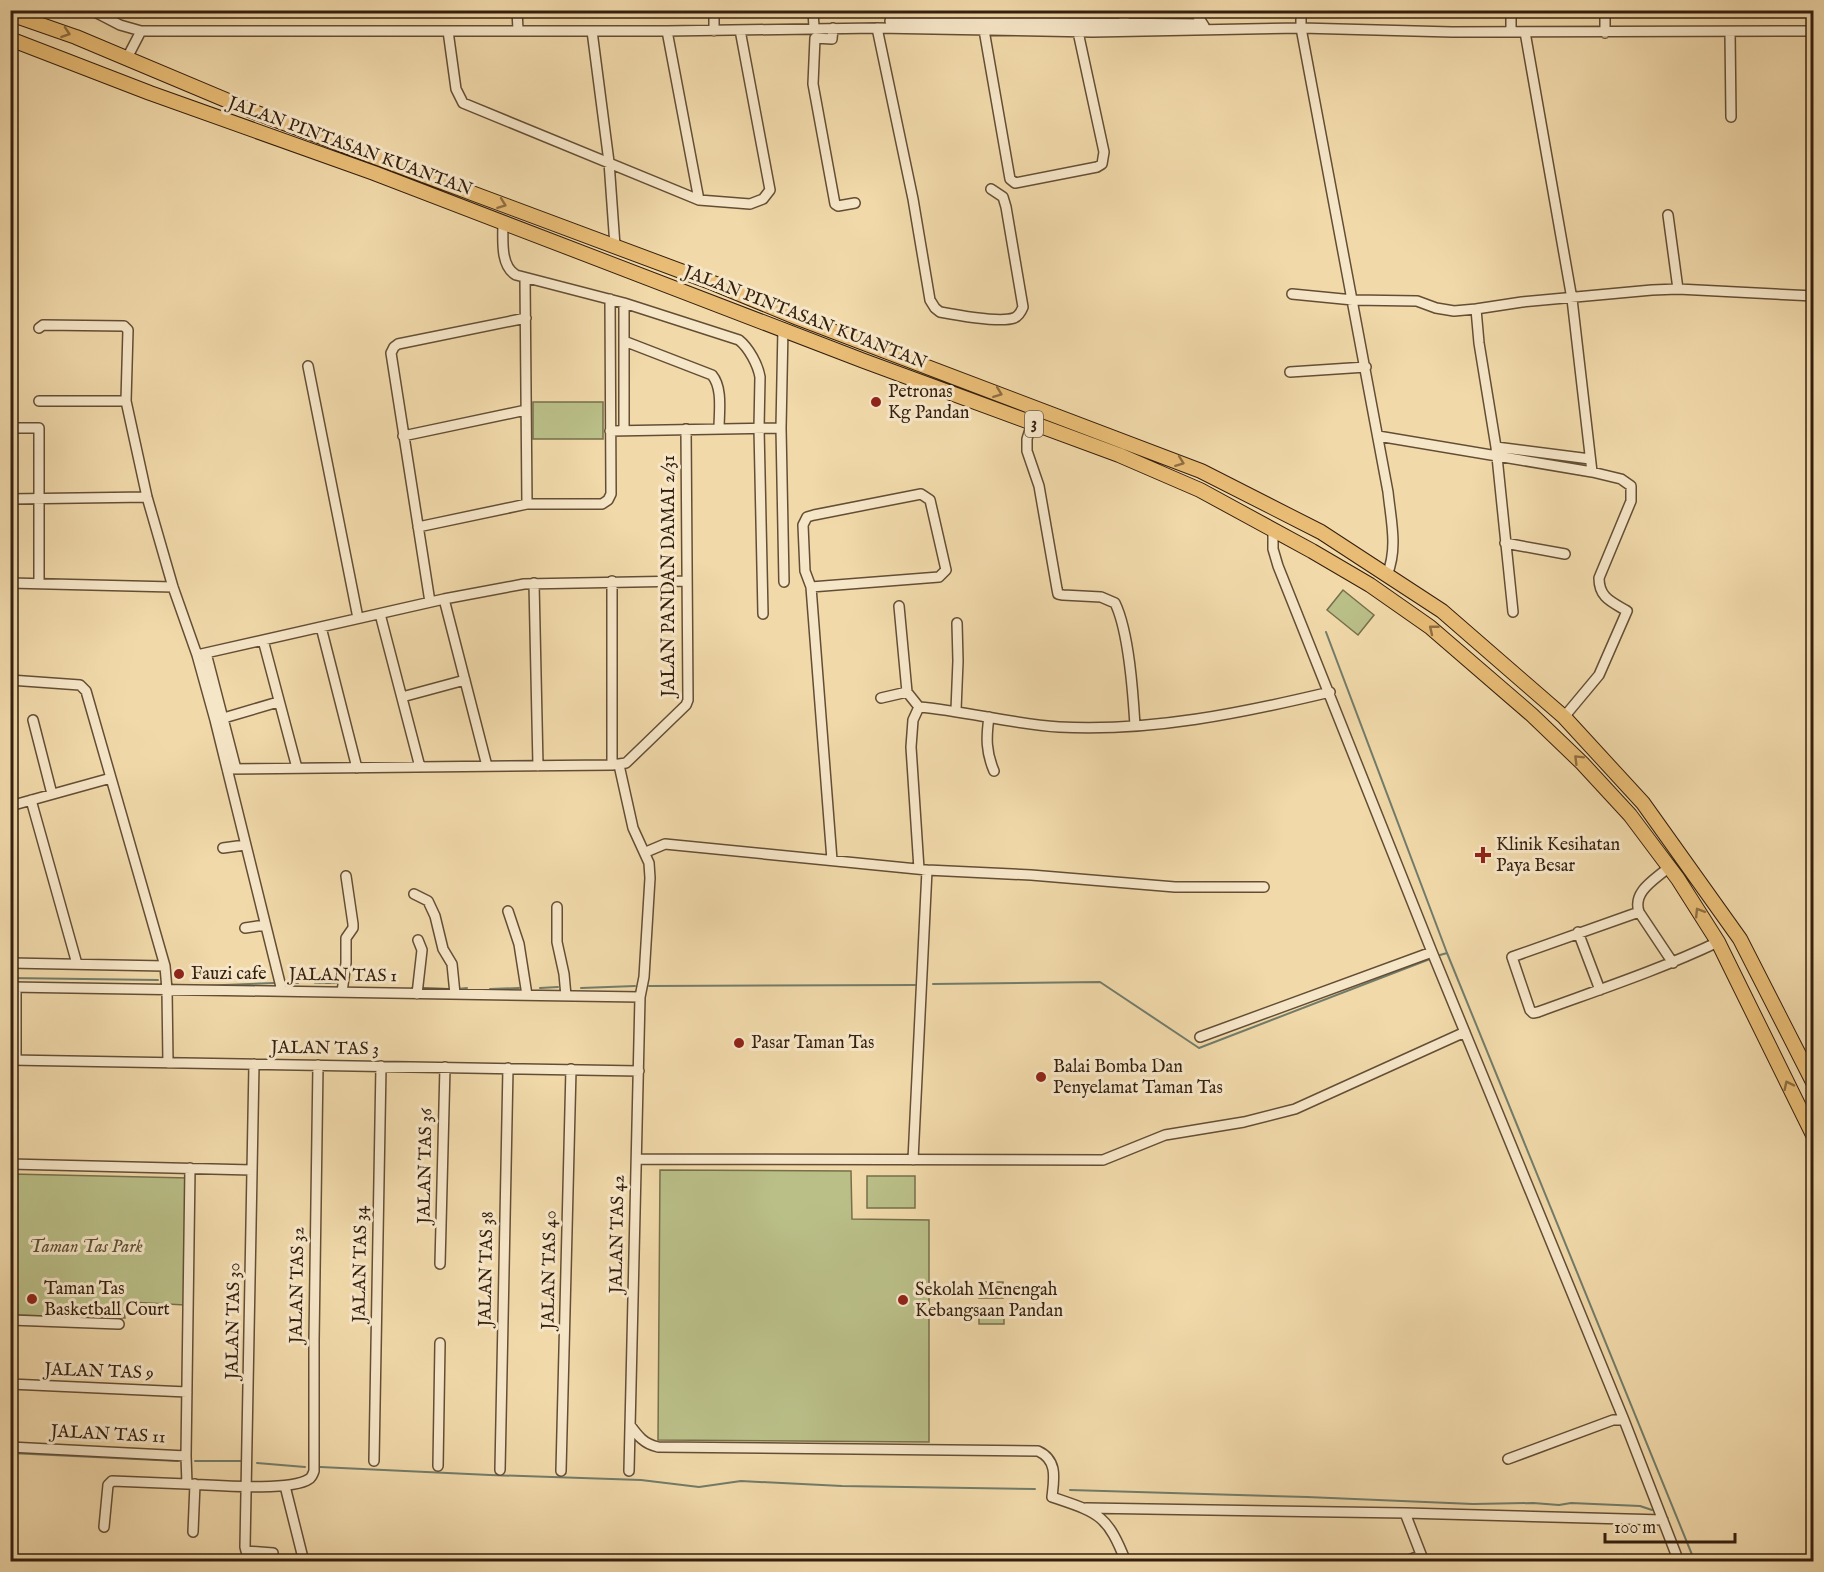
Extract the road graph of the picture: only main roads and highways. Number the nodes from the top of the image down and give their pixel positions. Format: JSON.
{"nodes":[{"id":1,"x":10,"y":14,"type":"edge"},
{"id":2,"x":10,"y":39,"type":"edge"},
{"id":3,"x":1814,"y":1084,"type":"edge"},
{"id":4,"x":1814,"y":1137,"type":"edge"}],
"edges":[{"from":1,"to":3,"type":"highway","name":"JALAN PINTASAN KUANTAN","number":"3","one_way":true},
{"from":4,"to":2,"type":"highway","name":"JALAN PINTASAN KUANTAN","number":"3","one_way":true}]}
